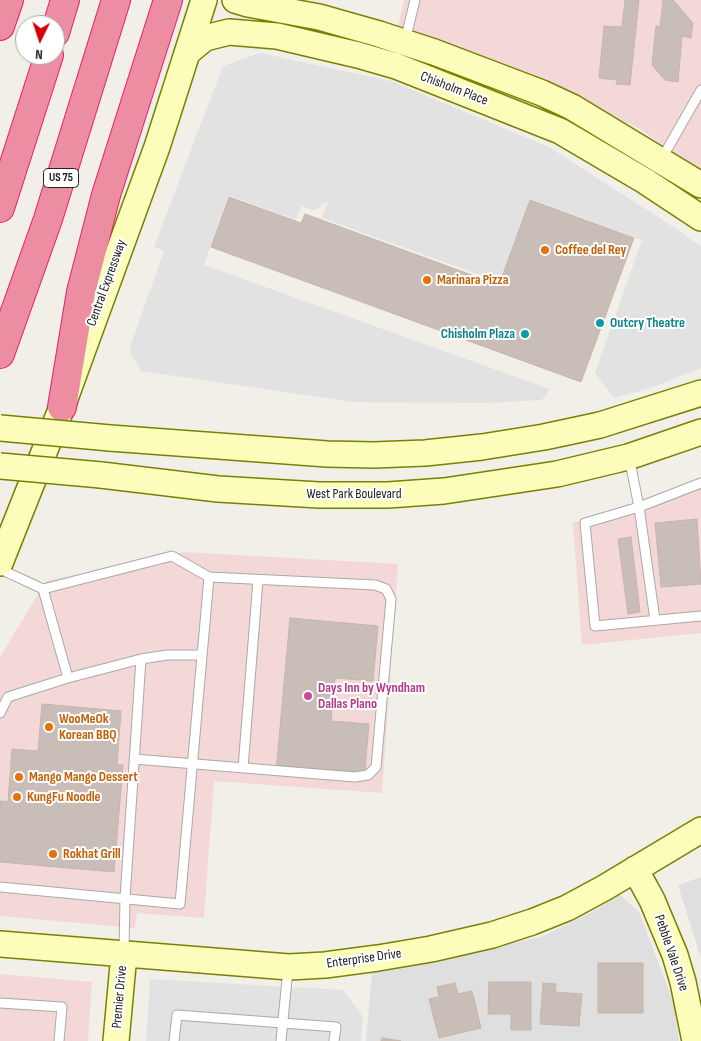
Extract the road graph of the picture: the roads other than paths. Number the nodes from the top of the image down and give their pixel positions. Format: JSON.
{"nodes":[{"id":1,"x":9,"y":0,"type":"edge"},
{"id":2,"x":65,"y":0,"type":"edge"},
{"id":3,"x":116,"y":0,"type":"edge"},
{"id":4,"x":168,"y":0,"type":"edge"},
{"id":5,"x":204,"y":0,"type":"edge"},
{"id":6,"x":235,"y":0,"type":"edge"},
{"id":7,"x":415,"y":0,"type":"edge"},
{"id":8,"x":60,"y":15,"type":"edge"},
{"id":9,"x":0,"y":26,"type":"edge"},
{"id":10,"x":405,"y":42,"type":"junction"},
{"id":11,"x":188,"y":52,"type":"junction"},
{"id":12,"x":45,"y":65,"type":"edge"},
{"id":13,"x":396,"y":66,"type":"junction"},
{"id":14,"x":701,"y":90,"type":"edge"},
{"id":15,"x":660,"y":160,"type":"junction"},
{"id":16,"x":645,"y":181,"type":"junction"},
{"id":17,"x":701,"y":185,"type":"edge"},
{"id":18,"x":0,"y":208,"type":"edge"},
{"id":19,"x":701,"y":218,"type":"edge"},
{"id":20,"x":0,"y":354,"type":"edge"},
{"id":21,"x":701,"y":393,"type":"edge"},
{"id":22,"x":62,"y":407,"type":"junction"},
{"id":23,"x":0,"y":428,"type":"edge"},
{"id":24,"x":701,"y":432,"type":"edge"},
{"id":25,"x":628,"y":457,"type":"junction"},
{"id":26,"x":0,"y":466,"type":"edge"},
{"id":27,"x":701,"y":483,"type":"edge"},
{"id":28,"x":639,"y":506,"type":"junction"},
{"id":29,"x":0,"y":563,"type":"edge"},
{"id":30,"x":0,"y":569,"type":"edge"},
{"id":31,"x":209,"y":577,"type":"junction"},
{"id":32,"x":258,"y":580,"type":"junction"},
{"id":33,"x":43,"y":588,"type":"junction"},
{"id":34,"x":701,"y":616,"type":"edge"},
{"id":35,"x":654,"y":620,"type":"junction"},
{"id":36,"x":201,"y":655,"type":"junction"},
{"id":37,"x":141,"y":659,"type":"junction"},
{"id":38,"x":68,"y":678,"type":"junction"},
{"id":39,"x":0,"y":713,"type":"edge"},
{"id":40,"x":134,"y":758,"type":"junction"},
{"id":41,"x":192,"y":763,"type":"junction"},
{"id":42,"x":243,"y":768,"type":"junction"},
{"id":43,"x":701,"y":830,"type":"edge"},
{"id":44,"x":634,"y":869,"type":"junction"},
{"id":45,"x":0,"y":887,"type":"edge"},
{"id":46,"x":125,"y":898,"type":"junction"},
{"id":47,"x":0,"y":944,"type":"edge"},
{"id":48,"x":124,"y":954,"type":"junction"},
{"id":49,"x":289,"y":967,"type":"junction"},
{"id":50,"x":0,"y":1003,"type":"edge"},
{"id":51,"x":283,"y":1023,"type":"junction"},
{"id":52,"x":59,"y":1041,"type":"edge"},
{"id":53,"x":116,"y":1041,"type":"edge"},
{"id":54,"x":174,"y":1041,"type":"edge"},
{"id":55,"x":281,"y":1041,"type":"edge"},
{"id":56,"x":334,"y":1041,"type":"edge"},
{"id":57,"x":694,"y":1041,"type":"edge"}],
"edges":[{"from":1,"to":9,"type":"highway"},
{"from":2,"to":8,"type":"highway"},
{"from":3,"to":20,"type":"highway","number":"US 75"},
{"from":4,"to":22,"type":"highway"},
{"from":5,"to":11,"type":"street","name":"Central Expressway"},
{"from":6,"to":10,"type":"street","name":"Chisholm Place"},
{"from":7,"to":10,"type":"lane"},
{"from":10,"to":13,"type":"street"},
{"from":10,"to":15,"type":"street","name":"Chisholm Place"},
{"from":11,"to":13,"type":"street","name":"Chisholm Place"},
{"from":11,"to":22,"type":"street","name":"Central Expressway"},
{"from":12,"to":18,"type":"highway"},
{"from":13,"to":16,"type":"street","name":"Chisholm Place"},
{"from":14,"to":15,"type":"lane"},
{"from":15,"to":16,"type":"street"},
{"from":15,"to":17,"type":"street","name":"Chisholm Place"},
{"from":16,"to":19,"type":"street","name":"Chisholm Place"},
{"from":21,"to":23,"type":"street","bridge":true},
{"from":22,"to":29,"type":"street","name":"Central Expressway"},
{"from":24,"to":25,"type":"street","name":"West Park Boulevard"},
{"from":25,"to":26,"type":"street","name":"West Park Boulevard","bridge":true},
{"from":25,"to":28,"type":"lane"},
{"from":27,"to":28,"type":"lane"},
{"from":28,"to":35,"type":"lane"},
{"from":28,"to":35,"type":"lane"},
{"from":30,"to":33,"type":"lane"},
{"from":31,"to":32,"type":"lane"},
{"from":31,"to":33,"type":"lane"},
{"from":31,"to":36,"type":"lane"},
{"from":32,"to":42,"type":"lane"},
{"from":32,"to":42,"type":"lane"},
{"from":33,"to":38,"type":"lane"},
{"from":34,"to":35,"type":"lane"},
{"from":36,"to":37,"type":"lane"},
{"from":36,"to":41,"type":"lane"},
{"from":37,"to":38,"type":"lane"},
{"from":37,"to":40,"type":"lane"},
{"from":38,"to":39,"type":"lane"},
{"from":40,"to":41,"type":"lane"},
{"from":40,"to":46,"type":"lane"},
{"from":41,"to":42,"type":"lane"},
{"from":41,"to":46,"type":"lane"},
{"from":43,"to":44,"type":"street","name":"Enterprise Drive"},
{"from":44,"to":49,"type":"street","name":"Enterprise Drive"},
{"from":44,"to":57,"type":"street","name":"Pebble Vale Drive"},
{"from":45,"to":46,"type":"lane"},
{"from":46,"to":48,"type":"lane"},
{"from":47,"to":48,"type":"street","name":"Enterprise Drive"},
{"from":48,"to":49,"type":"street","name":"Enterprise Drive"},
{"from":48,"to":53,"type":"street","name":"Premier Drive"},
{"from":49,"to":51,"type":"lane"},
{"from":50,"to":52,"type":"lane"},
{"from":51,"to":54,"type":"lane"},
{"from":51,"to":55,"type":"lane"},
{"from":51,"to":56,"type":"lane"}]}
